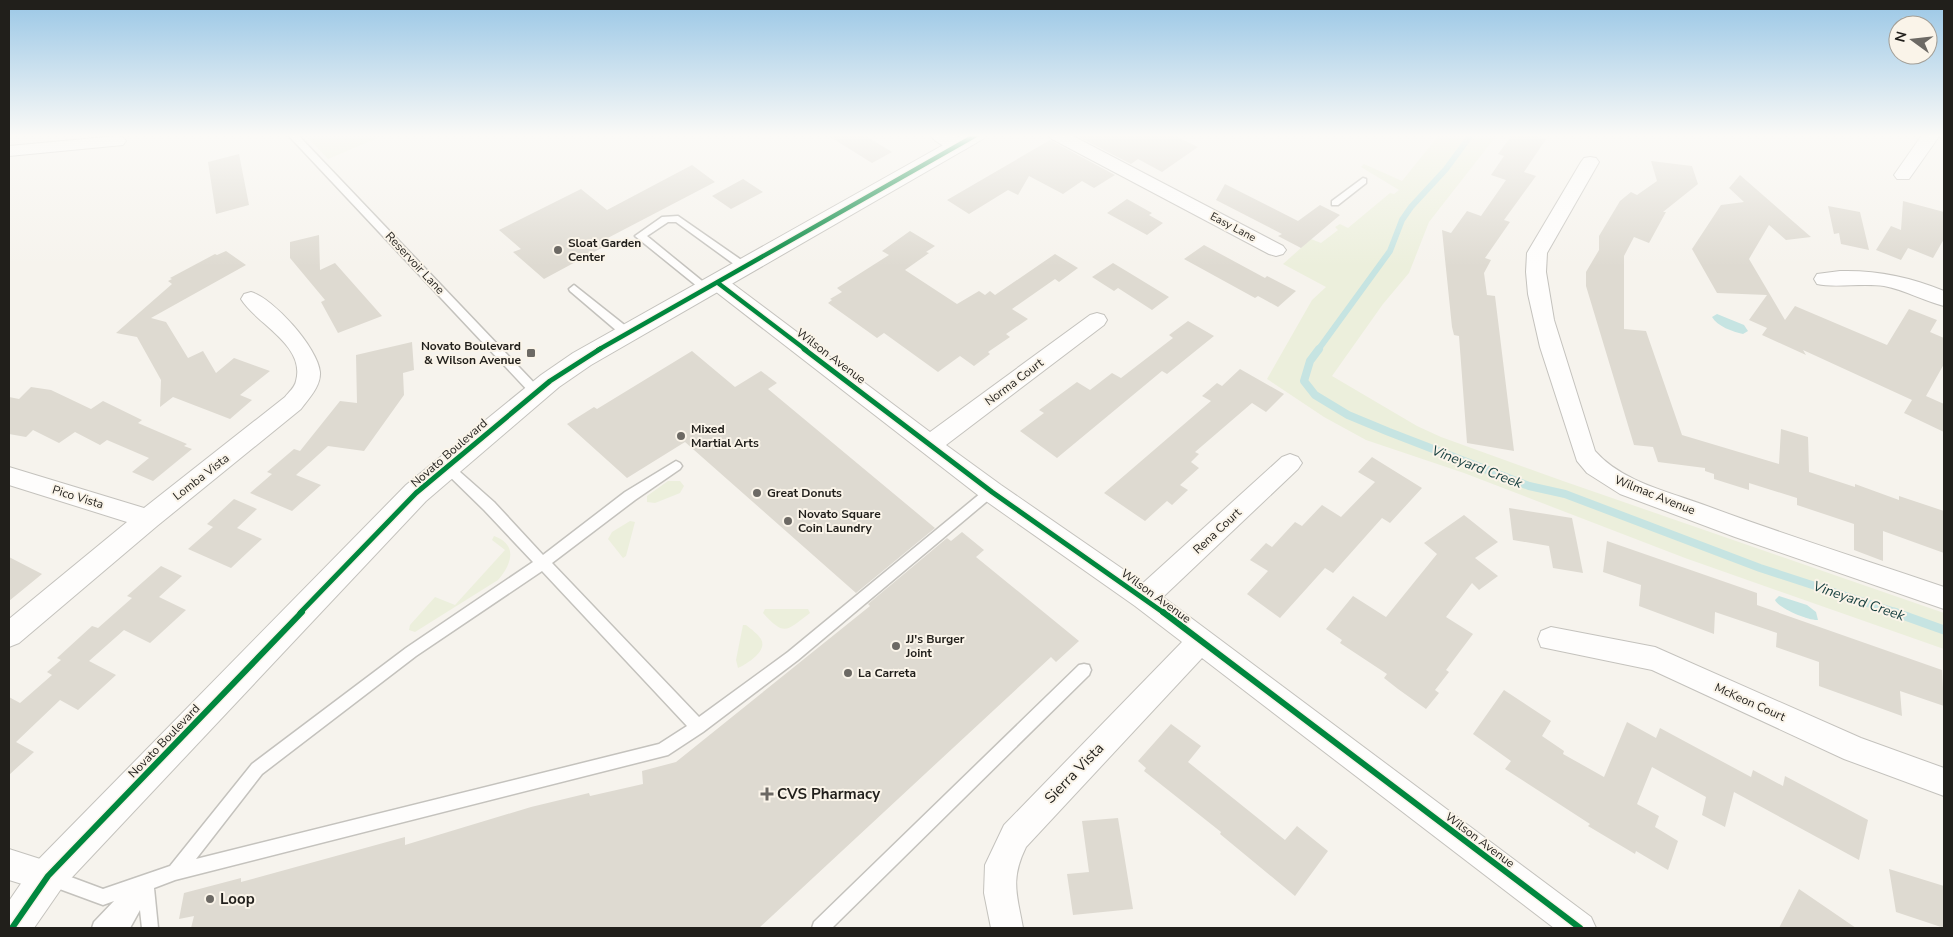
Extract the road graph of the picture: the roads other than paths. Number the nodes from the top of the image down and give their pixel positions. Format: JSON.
{"nodes":[{"id":1,"x":334,"y":179,"type":"edge"},
{"id":2,"x":892,"y":179,"type":"edge"},
{"id":3,"x":1141,"y":179,"type":"edge"},
{"id":4,"x":1580,"y":179,"type":"edge"},
{"id":5,"x":1363,"y":182,"type":"dead end"},
{"id":6,"x":1335,"y":203,"type":"dead end"},
{"id":7,"x":1276,"y":250,"type":"dead end"},
{"id":8,"x":746,"y":268,"type":"junction"},
{"id":9,"x":1824,"y":279,"type":"dead end"},
{"id":10,"x":713,"y":286,"type":"junction"},
{"id":11,"x":574,"y":289,"type":"dead end"},
{"id":12,"x":251,"y":299,"type":"dead end"},
{"id":13,"x":1944,"y":299,"type":"edge"},
{"id":14,"x":1097,"y":320,"type":"dead end"},
{"id":15,"x":628,"y":334,"type":"junction"},
{"id":16,"x":536,"y":392,"type":"junction"},
{"id":17,"x":931,"y":444,"type":"junction"},
{"id":18,"x":1290,"y":463,"type":"dead end"},
{"id":19,"x":676,"y":466,"type":"dead end"},
{"id":20,"x":446,"y":467,"type":"junction"},
{"id":21,"x":9,"y":476,"type":"edge"},
{"id":22,"x":992,"y":492,"type":"junction"},
{"id":23,"x":148,"y":519,"type":"junction"},
{"id":24,"x":541,"y":564,"type":"junction"},
{"id":25,"x":1144,"y":598,"type":"junction"},
{"id":26,"x":1944,"y":598,"type":"edge"},
{"id":27,"x":9,"y":635,"type":"edge"},
{"id":28,"x":1552,"y":639,"type":"dead end"},
{"id":29,"x":1201,"y":641,"type":"junction"},
{"id":30,"x":1084,"y":670,"type":"dead end"},
{"id":31,"x":698,"y":728,"type":"junction"},
{"id":32,"x":1944,"y":782,"type":"edge"},
{"id":33,"x":9,"y":865,"type":"edge"},
{"id":34,"x":175,"y":872,"type":"junction"},
{"id":35,"x":48,"y":876,"type":"junction"},
{"id":36,"x":145,"y":883,"type":"junction"},
{"id":37,"x":12,"y":928,"type":"edge"},
{"id":38,"x":100,"y":928,"type":"edge"},
{"id":39,"x":121,"y":928,"type":"edge"},
{"id":40,"x":150,"y":928,"type":"edge"},
{"id":41,"x":820,"y":928,"type":"edge"},
{"id":42,"x":1007,"y":928,"type":"edge"},
{"id":43,"x":1580,"y":928,"type":"edge"}],
"edges":[{"from":1,"to":16,"type":"lane","name":"Reservoir Lane"},
{"from":2,"to":8,"type":"main road","name":"Novato Boulevard"},
{"from":3,"to":7,"type":"street","name":"Easy Lane"},
{"from":4,"to":26,"type":"street","name":"Wilmac Avenue"},
{"from":5,"to":6,"type":"lane"},
{"from":8,"to":10,"type":"main road","name":"Novato Boulevard"},
{"from":8,"to":10,"type":"lane"},
{"from":9,"to":13,"type":"street"},
{"from":10,"to":15,"type":"main road","name":"Novato Boulevard"},
{"from":10,"to":17,"type":"street","name":"Wilson Avenue"},
{"from":11,"to":15,"type":"lane"},
{"from":12,"to":23,"type":"street","name":"Lomba Vista"},
{"from":14,"to":17,"type":"street","name":"Norma Court"},
{"from":15,"to":16,"type":"main road","name":"Novato Boulevard"},
{"from":16,"to":20,"type":"main road","name":"Novato Boulevard"},
{"from":17,"to":22,"type":"street","name":"Wilson Avenue"},
{"from":18,"to":25,"type":"street","name":"Rena Court"},
{"from":19,"to":24,"type":"lane"},
{"from":20,"to":24,"type":"lane"},
{"from":20,"to":35,"type":"main road","name":"Novato Boulevard"},
{"from":21,"to":23,"type":"street","name":"Pico Vista"},
{"from":22,"to":25,"type":"street","name":"Wilson Avenue"},
{"from":22,"to":31,"type":"lane"},
{"from":23,"to":27,"type":"street","name":"Lomba Vista"},
{"from":24,"to":31,"type":"lane"},
{"from":24,"to":34,"type":"lane"},
{"from":25,"to":29,"type":"street","name":"Wilson Avenue"},
{"from":28,"to":32,"type":"street","name":"McKeon Court"},
{"from":29,"to":42,"type":"street","name":"Sierra Vista"},
{"from":29,"to":43,"type":"street","name":"Wilson Avenue"},
{"from":30,"to":41,"type":"lane"},
{"from":31,"to":34,"type":"lane"},
{"from":33,"to":35,"type":"street"},
{"from":34,"to":36,"type":"lane"},
{"from":35,"to":36,"type":"lane"},
{"from":35,"to":37,"type":"main road","name":"Novato Boulevard"},
{"from":36,"to":38,"type":"lane"},
{"from":36,"to":39,"type":"lane"},
{"from":36,"to":40,"type":"lane"}]}
